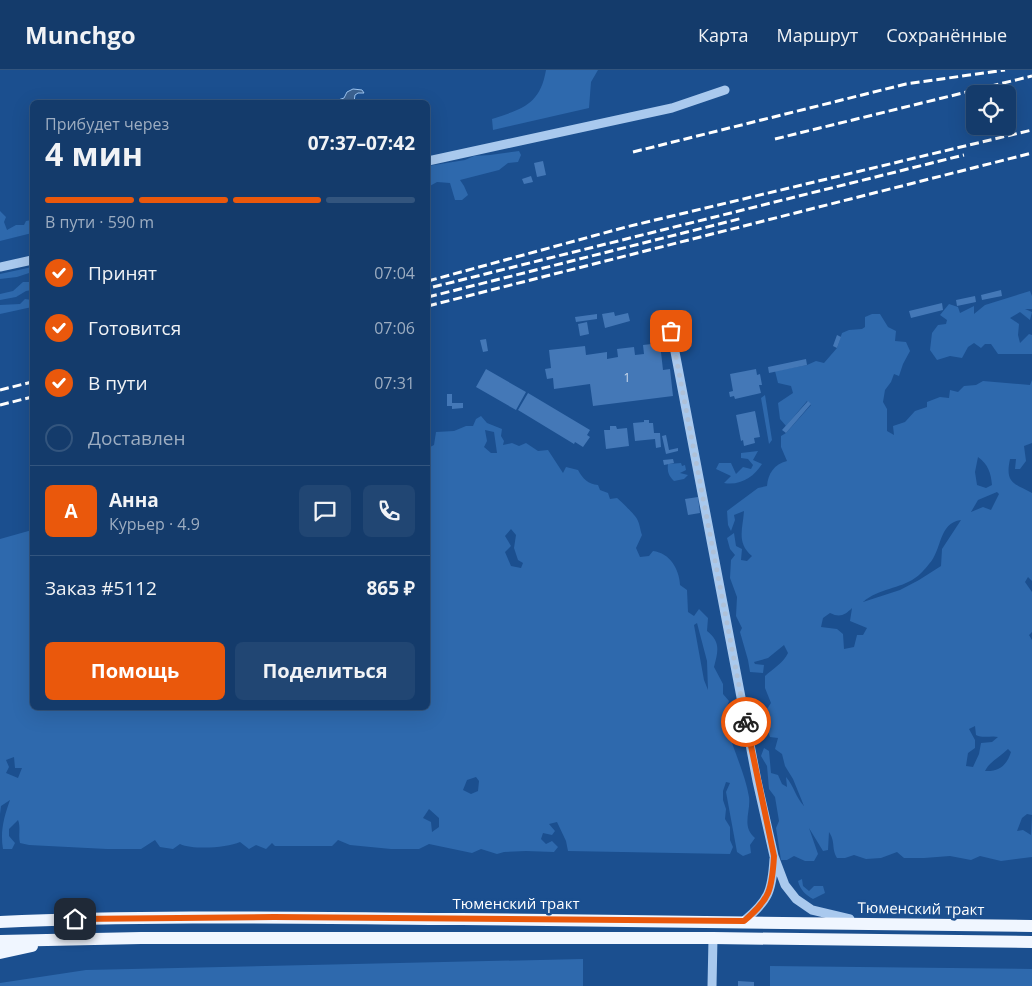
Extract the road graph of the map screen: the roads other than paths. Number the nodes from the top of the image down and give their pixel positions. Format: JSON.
{"nodes":[{"id":1,"x":725,"y":90,"type":"dead end"},
{"id":2,"x":430,"y":161,"type":"edge"},
{"id":3,"x":30,"y":260,"type":"edge"},
{"id":4,"x":0,"y":267,"type":"edge"},
{"id":5,"x":671,"y":331,"type":"dead end"},
{"id":6,"x":774,"y":856,"type":"junction"},
{"id":7,"x":0,"y":917,"type":"edge"},
{"id":8,"x":56,"y":920,"type":"junction"},
{"id":9,"x":744,"y":921,"type":"junction"},
{"id":10,"x":0,"y":922,"type":"edge"},
{"id":11,"x":866,"y":923,"type":"junction"},
{"id":12,"x":1032,"y":926,"type":"edge"},
{"id":13,"x":713,"y":938,"type":"junction"},
{"id":14,"x":71,"y":939,"type":"junction"},
{"id":15,"x":0,"y":941,"type":"edge"},
{"id":16,"x":1032,"y":942,"type":"edge"},
{"id":17,"x":0,"y":953,"type":"edge"},
{"id":18,"x":712,"y":986,"type":"edge"}],
"edges":[{"from":1,"to":2,"type":"street"},
{"from":3,"to":4,"type":"street"},
{"from":5,"to":6,"type":"street"},
{"from":6,"to":9,"type":"street"},
{"from":6,"to":11,"type":"street"},
{"from":7,"to":8,"type":"main road"},
{"from":8,"to":9,"type":"main road","name":"Тюменский тракт"},
{"from":8,"to":10,"type":"main road","name":"Тюменский тракт"},
{"from":9,"to":11,"type":"main road","name":"Тюменский тракт"},
{"from":11,"to":12,"type":"main road","name":"Тюменский тракт"},
{"from":13,"to":14,"type":"main road"},
{"from":13,"to":16,"type":"main road"},
{"from":13,"to":18,"type":"street"},
{"from":14,"to":15,"type":"main road"},
{"from":14,"to":17,"type":"main road"}]}
